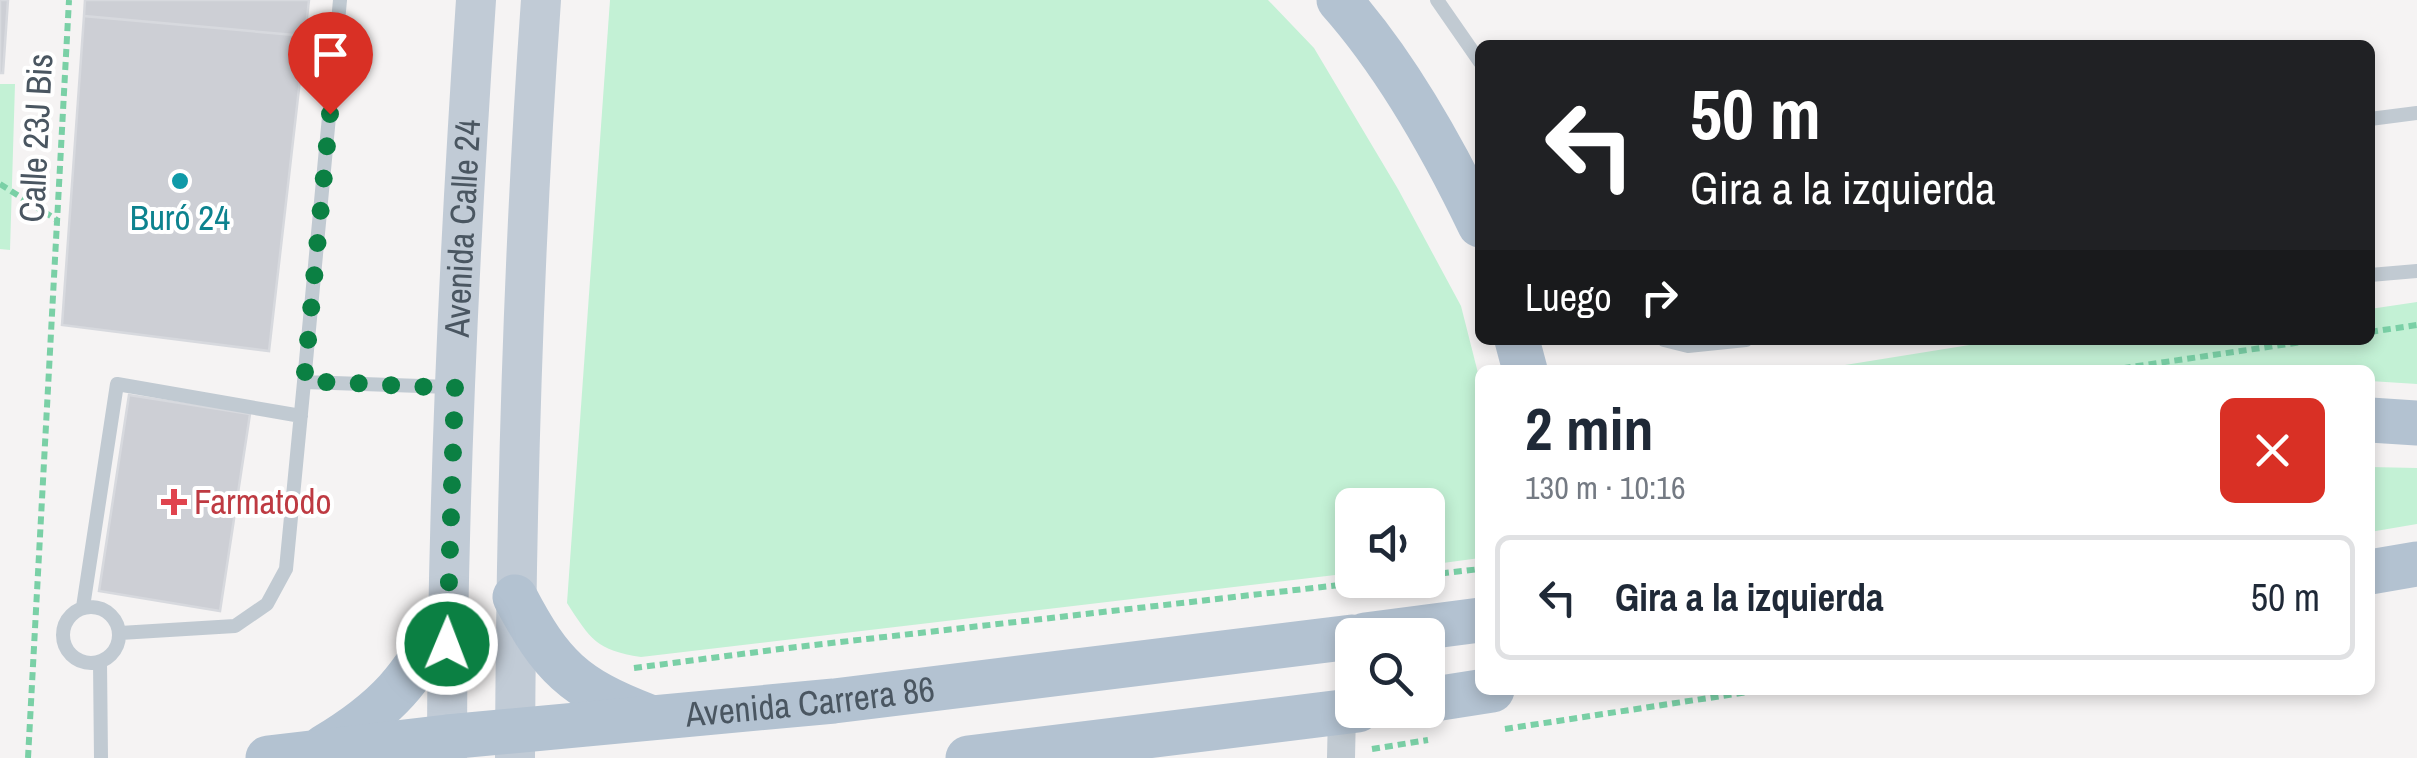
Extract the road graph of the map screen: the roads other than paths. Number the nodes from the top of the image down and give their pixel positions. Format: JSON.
{"nodes":[{"id":1,"x":340,"y":0,"type":"edge"},
{"id":2,"x":476,"y":0,"type":"edge"},
{"id":3,"x":541,"y":0,"type":"edge"},
{"id":4,"x":1339,"y":0,"type":"edge"},
{"id":5,"x":1437,"y":0,"type":"edge"},
{"id":6,"x":1475,"y":55,"type":"edge"},
{"id":7,"x":2417,"y":113,"type":"edge"},
{"id":8,"x":2375,"y":118,"type":"edge"},
{"id":9,"x":1475,"y":215,"type":"edge"},
{"id":10,"x":2417,"y":271,"type":"edge"},
{"id":11,"x":2375,"y":275,"type":"edge"},
{"id":12,"x":304,"y":382,"type":"junction"},
{"id":13,"x":455,"y":387,"type":"junction"},
{"id":14,"x":301,"y":416,"type":"junction"},
{"id":15,"x":2375,"y":420,"type":"edge"},
{"id":16,"x":2417,"y":423,"type":"edge"},
{"id":17,"x":2417,"y":564,"type":"edge"},
{"id":18,"x":2375,"y":571,"type":"edge"},
{"id":19,"x":515,"y":597,"type":"junction"},
{"id":20,"x":83,"y":607,"type":"junction"},
{"id":21,"x":447,"y":616,"type":"junction"},
{"id":22,"x":1475,"y":621,"type":"edge"},
{"id":23,"x":1445,"y":625,"type":"edge"},
{"id":24,"x":120,"y":633,"type":"junction"},
{"id":25,"x":1335,"y":639,"type":"edge"},
{"id":26,"x":100,"y":662,"type":"junction"},
{"id":27,"x":1493,"y":710,"type":"edge"},
{"id":28,"x":649,"y":716,"type":"junction"},
{"id":29,"x":1445,"y":717,"type":"edge"},
{"id":30,"x":1345,"y":734,"type":"edge"},
{"id":31,"x":515,"y":744,"type":"edge"},
{"id":32,"x":447,"y":747,"type":"edge"},
{"id":33,"x":315,"y":752,"type":"junction"},
{"id":34,"x":100,"y":758,"type":"edge"},
{"id":35,"x":268,"y":758,"type":"edge"},
{"id":36,"x":968,"y":758,"type":"edge"}],
"edges":[{"from":1,"to":12,"type":"lane"},
{"from":2,"to":13,"type":"main road","name":"Avenida Calle 24"},
{"from":3,"to":19,"type":"main road","name":"Avenida Calle 24"},
{"from":4,"to":9,"type":"main road"},
{"from":5,"to":6,"type":"lane"},
{"from":7,"to":8,"type":"lane"},
{"from":10,"to":11,"type":"lane"},
{"from":12,"to":13,"type":"lane"},
{"from":12,"to":14,"type":"lane"},
{"from":13,"to":21,"type":"main road","name":"Avenida Calle 24"},
{"from":14,"to":20,"type":"lane"},
{"from":14,"to":24,"type":"lane"},
{"from":15,"to":16,"type":"main road"},
{"from":17,"to":18,"type":"main road"},
{"from":19,"to":28,"type":"main road"},
{"from":19,"to":31,"type":"main road","name":"Avenida Calle 24"},
{"from":20,"to":24,"type":"lane"},
{"from":20,"to":26,"type":"lane"},
{"from":21,"to":32,"type":"main road","name":"Avenida Calle 24"},
{"from":21,"to":33,"type":"main road"},
{"from":22,"to":23,"type":"main road"},
{"from":24,"to":26,"type":"lane"},
{"from":25,"to":28,"type":"main road","name":"Avenida Carrera 86"},
{"from":26,"to":34,"type":"lane"},
{"from":27,"to":29,"type":"main road"},
{"from":28,"to":31,"type":"main road","name":"Avenida Carrera 86"},
{"from":30,"to":36,"type":"main road"},
{"from":31,"to":32,"type":"main road","name":"Avenida Carrera 86"},
{"from":32,"to":33,"type":"main road","name":"Avenida Carrera 86"},
{"from":33,"to":35,"type":"main road","name":"Avenida Carrera 86"}]}
